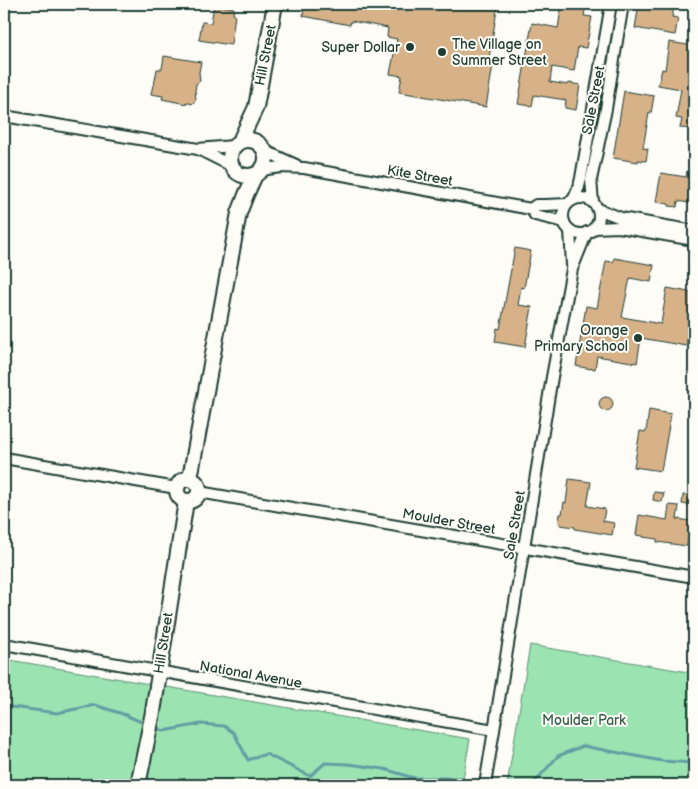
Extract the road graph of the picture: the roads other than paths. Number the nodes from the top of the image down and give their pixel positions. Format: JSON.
{"nodes":[{"id":1,"x":275,"y":4,"type":"edge"},
{"id":2,"x":610,"y":4,"type":"edge"},
{"id":3,"x":623,"y":4,"type":"edge"},
{"id":4,"x":256,"y":107,"type":"junction"},
{"id":5,"x":4,"y":116,"type":"edge"},
{"id":6,"x":237,"y":143,"type":"junction"},
{"id":7,"x":263,"y":148,"type":"junction"},
{"id":8,"x":198,"y":149,"type":"junction"},
{"id":9,"x":304,"y":168,"type":"junction"},
{"id":10,"x":234,"y":169,"type":"junction"},
{"id":11,"x":258,"y":172,"type":"junction"},
{"id":12,"x":570,"y":202,"type":"junction"},
{"id":13,"x":595,"y":205,"type":"junction"},
{"id":14,"x":531,"y":209,"type":"junction"},
{"id":15,"x":239,"y":213,"type":"junction"},
{"id":16,"x":567,"y":226,"type":"junction"},
{"id":17,"x":591,"y":230,"type":"junction"},
{"id":18,"x":694,"y":231,"type":"edge"},
{"id":19,"x":694,"y":240,"type":"edge"},
{"id":20,"x":572,"y":269,"type":"junction"},
{"id":21,"x":4,"y":458,"type":"edge"},
{"id":22,"x":190,"y":478,"type":"junction"},
{"id":23,"x":176,"y":488,"type":"junction"},
{"id":24,"x":199,"y":492,"type":"junction"},
{"id":25,"x":186,"y":501,"type":"junction"},
{"id":26,"x":524,"y":548,"type":"junction"},
{"id":27,"x":694,"y":577,"type":"edge"},
{"id":28,"x":4,"y":644,"type":"edge"},
{"id":29,"x":159,"y":672,"type":"junction"},
{"id":30,"x":494,"y":730,"type":"junction"},
{"id":31,"x":138,"y":785,"type":"edge"},
{"id":32,"x":485,"y":785,"type":"edge"}],
"edges":[{"from":1,"to":4,"type":"street","name":"Hill Street"},
{"from":2,"to":12,"type":"street","name":"Sale Street"},
{"from":3,"to":13,"type":"street","name":"Sale Street"},
{"from":4,"to":6,"type":"street","name":"Hill Street"},
{"from":4,"to":7,"type":"street","name":"Hill Street"},
{"from":5,"to":8,"type":"street"},
{"from":6,"to":7,"type":"street"},
{"from":6,"to":8,"type":"street"},
{"from":6,"to":10,"type":"street"},
{"from":7,"to":9,"type":"street","name":"Kite Street"},
{"from":7,"to":11,"type":"street"},
{"from":8,"to":10,"type":"street"},
{"from":9,"to":11,"type":"street","name":"Kite Street"},
{"from":9,"to":14,"type":"street","name":"Kite Street"},
{"from":10,"to":11,"type":"street"},
{"from":10,"to":15,"type":"street"},
{"from":11,"to":15,"type":"street"},
{"from":12,"to":13,"type":"street"},
{"from":12,"to":14,"type":"street","name":"Kite Street"},
{"from":12,"to":16,"type":"street"},
{"from":13,"to":17,"type":"street"},
{"from":13,"to":18,"type":"street"},
{"from":14,"to":16,"type":"street","name":"Kite Street"},
{"from":15,"to":22,"type":"street"},
{"from":16,"to":17,"type":"street"},
{"from":16,"to":20,"type":"street","name":"Sale Street"},
{"from":17,"to":19,"type":"street"},
{"from":17,"to":20,"type":"street","name":"Sale Street"},
{"from":20,"to":26,"type":"street","name":"Sale Street"},
{"from":21,"to":23,"type":"street"},
{"from":22,"to":23,"type":"street"},
{"from":22,"to":24,"type":"street"},
{"from":23,"to":25,"type":"street"},
{"from":24,"to":25,"type":"street"},
{"from":24,"to":26,"type":"street","name":"Moulder Street"},
{"from":25,"to":29,"type":"street","name":"Hill Street"},
{"from":26,"to":27,"type":"street","name":"Moulder Street"},
{"from":26,"to":30,"type":"street","name":"Sale Street"},
{"from":28,"to":29,"type":"street","name":"National Avenue"},
{"from":29,"to":30,"type":"street","name":"National Avenue"},
{"from":29,"to":31,"type":"street","name":"Hill Street"},
{"from":30,"to":32,"type":"street","name":"Sale Street"}]}
